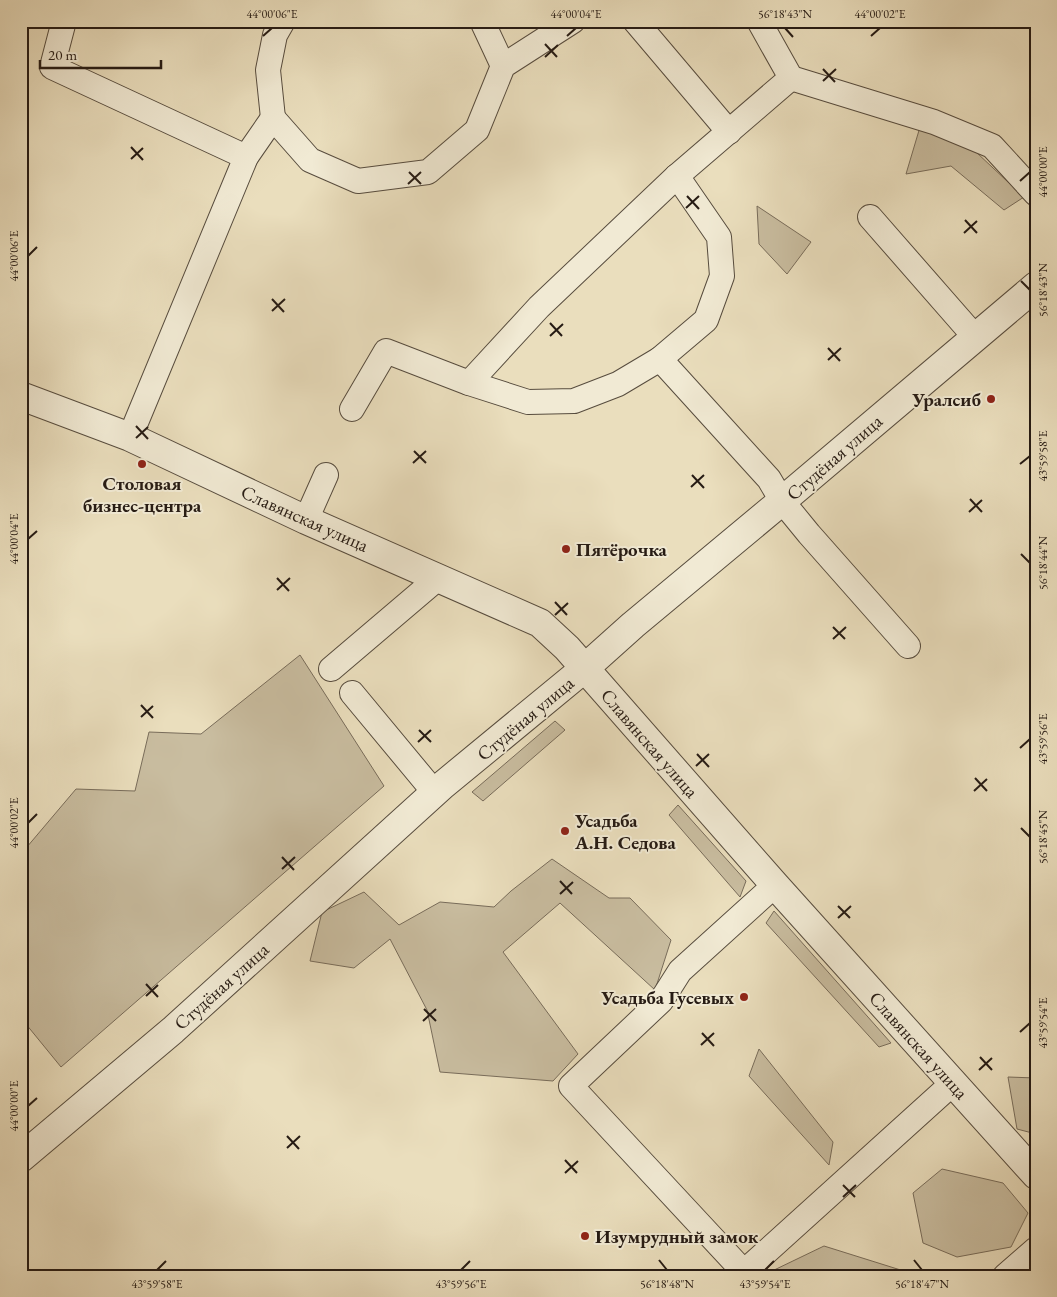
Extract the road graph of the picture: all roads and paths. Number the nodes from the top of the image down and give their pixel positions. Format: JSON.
{"nodes":[{"id":1,"x":64,"y":21,"type":"edge"},
{"id":2,"x":283,"y":21,"type":"edge"},
{"id":3,"x":482,"y":21,"type":"edge"},
{"id":4,"x":573,"y":21,"type":"edge"},
{"id":5,"x":635,"y":21,"type":"edge"},
{"id":6,"x":759,"y":21,"type":"edge"},
{"id":7,"x":503,"y":66,"type":"junction"},
{"id":8,"x":792,"y":78,"type":"junction"},
{"id":9,"x":273,"y":118,"type":"junction"},
{"id":10,"x":729,"y":132,"type":"junction"},
{"id":11,"x":246,"y":157,"type":"junction"},
{"id":12,"x":677,"y":176,"type":"junction"},
{"id":13,"x":1036,"y":194,"type":"edge"},
{"id":14,"x":870,"y":217,"type":"dead end"},
{"id":15,"x":1036,"y":286,"type":"edge"},
{"id":16,"x":976,"y":337,"type":"junction"},
{"id":17,"x":660,"y":359,"type":"junction"},
{"id":18,"x":469,"y":383,"type":"junction"},
{"id":19,"x":21,"y":396,"type":"edge"},
{"id":20,"x":352,"y":409,"type":"dead end"},
{"id":21,"x":130,"y":438,"type":"junction"},
{"id":22,"x":326,"y":475,"type":"dead end"},
{"id":23,"x":782,"y":501,"type":"junction"},
{"id":24,"x":306,"y":520,"type":"junction"},
{"id":25,"x":438,"y":578,"type":"junction"},
{"id":26,"x":908,"y":646,"type":"dead end"},
{"id":27,"x":585,"y":668,"type":"junction"},
{"id":28,"x":331,"y":669,"type":"dead end"},
{"id":29,"x":352,"y":693,"type":"dead end"},
{"id":30,"x":435,"y":793,"type":"junction"},
{"id":31,"x":775,"y":885,"type":"junction"},
{"id":32,"x":953,"y":1083,"type":"junction"},
{"id":33,"x":21,"y":1158,"type":"edge"},
{"id":34,"x":1036,"y":1175,"type":"edge"},
{"id":35,"x":1036,"y":1249,"type":"edge"},
{"id":36,"x":1005,"y":1276,"type":"edge"}],
"edges":[{"from":1,"to":11,"type":"lane"},
{"from":2,"to":9,"type":"lane"},
{"from":3,"to":7,"type":"lane"},
{"from":4,"to":7,"type":"lane"},
{"from":5,"to":10,"type":"lane"},
{"from":6,"to":8,"type":"lane"},
{"from":7,"to":9,"type":"lane"},
{"from":8,"to":10,"type":"lane"},
{"from":8,"to":13,"type":"lane"},
{"from":9,"to":11,"type":"lane"},
{"from":10,"to":12,"type":"lane"},
{"from":11,"to":21,"type":"lane"},
{"from":12,"to":17,"type":"lane"},
{"from":12,"to":18,"type":"lane"},
{"from":14,"to":16,"type":"lane"},
{"from":15,"to":16,"type":"street","name":"Студёная улица"},
{"from":16,"to":23,"type":"street","name":"Студёная улица"},
{"from":17,"to":18,"type":"lane"},
{"from":17,"to":23,"type":"lane"},
{"from":18,"to":20,"type":"lane"},
{"from":19,"to":21,"type":"street","name":"Славянская улица"},
{"from":21,"to":24,"type":"street","name":"Славянская улица"},
{"from":22,"to":24,"type":"lane"},
{"from":23,"to":26,"type":"lane"},
{"from":23,"to":27,"type":"street","name":"Студёная улица"},
{"from":24,"to":25,"type":"street","name":"Славянская улица"},
{"from":25,"to":27,"type":"street","name":"Славянская улица"},
{"from":25,"to":28,"type":"lane"},
{"from":27,"to":30,"type":"street","name":"Студёная улица"},
{"from":27,"to":31,"type":"street","name":"Славянская улица"},
{"from":29,"to":30,"type":"lane"},
{"from":30,"to":33,"type":"street","name":"Студёная улица"},
{"from":31,"to":32,"type":"street","name":"Славянская улица"},
{"from":31,"to":32,"type":"lane"},
{"from":32,"to":34,"type":"street","name":"Славянская улица"},
{"from":35,"to":36,"type":"lane"}]}
